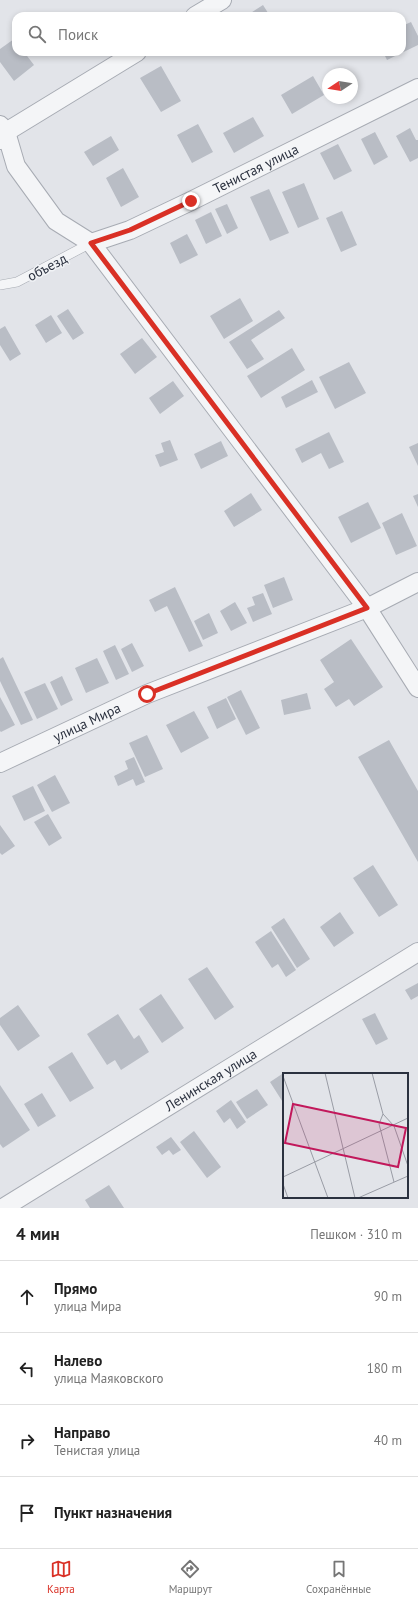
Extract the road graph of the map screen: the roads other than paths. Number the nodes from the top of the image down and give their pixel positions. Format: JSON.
{"nodes":[{"id":1,"x":222,"y":0,"type":"edge"},
{"id":2,"x":202,"y":12,"type":"edge"},
{"id":3,"x":130,"y":56,"type":"edge"},
{"id":4,"x":418,"y":88,"type":"edge"},
{"id":5,"x":2,"y":132,"type":"edge"},
{"id":6,"x":91,"y":243,"type":"junction"},
{"id":7,"x":0,"y":285,"type":"edge"},
{"id":8,"x":418,"y":582,"type":"edge"},
{"id":9,"x":367,"y":608,"type":"junction"},
{"id":10,"x":418,"y":688,"type":"edge"},
{"id":11,"x":0,"y":764,"type":"edge"},
{"id":12,"x":418,"y":952,"type":"edge"},
{"id":13,"x":3,"y":1208,"type":"edge"}],
"edges":[{"from":1,"to":2,"type":"street"},
{"from":3,"to":5,"type":"street"},
{"from":4,"to":6,"type":"street","name":"Тенистая улица"},
{"from":5,"to":6,"type":"street"},
{"from":6,"to":7,"type":"lane","name":"объезд"},
{"from":6,"to":9,"type":"street"},
{"from":8,"to":9,"type":"street","name":"улица Мира"},
{"from":9,"to":10,"type":"street"},
{"from":9,"to":11,"type":"street","name":"улица Мира"},
{"from":12,"to":13,"type":"street","name":"Ленинская улица"}]}
